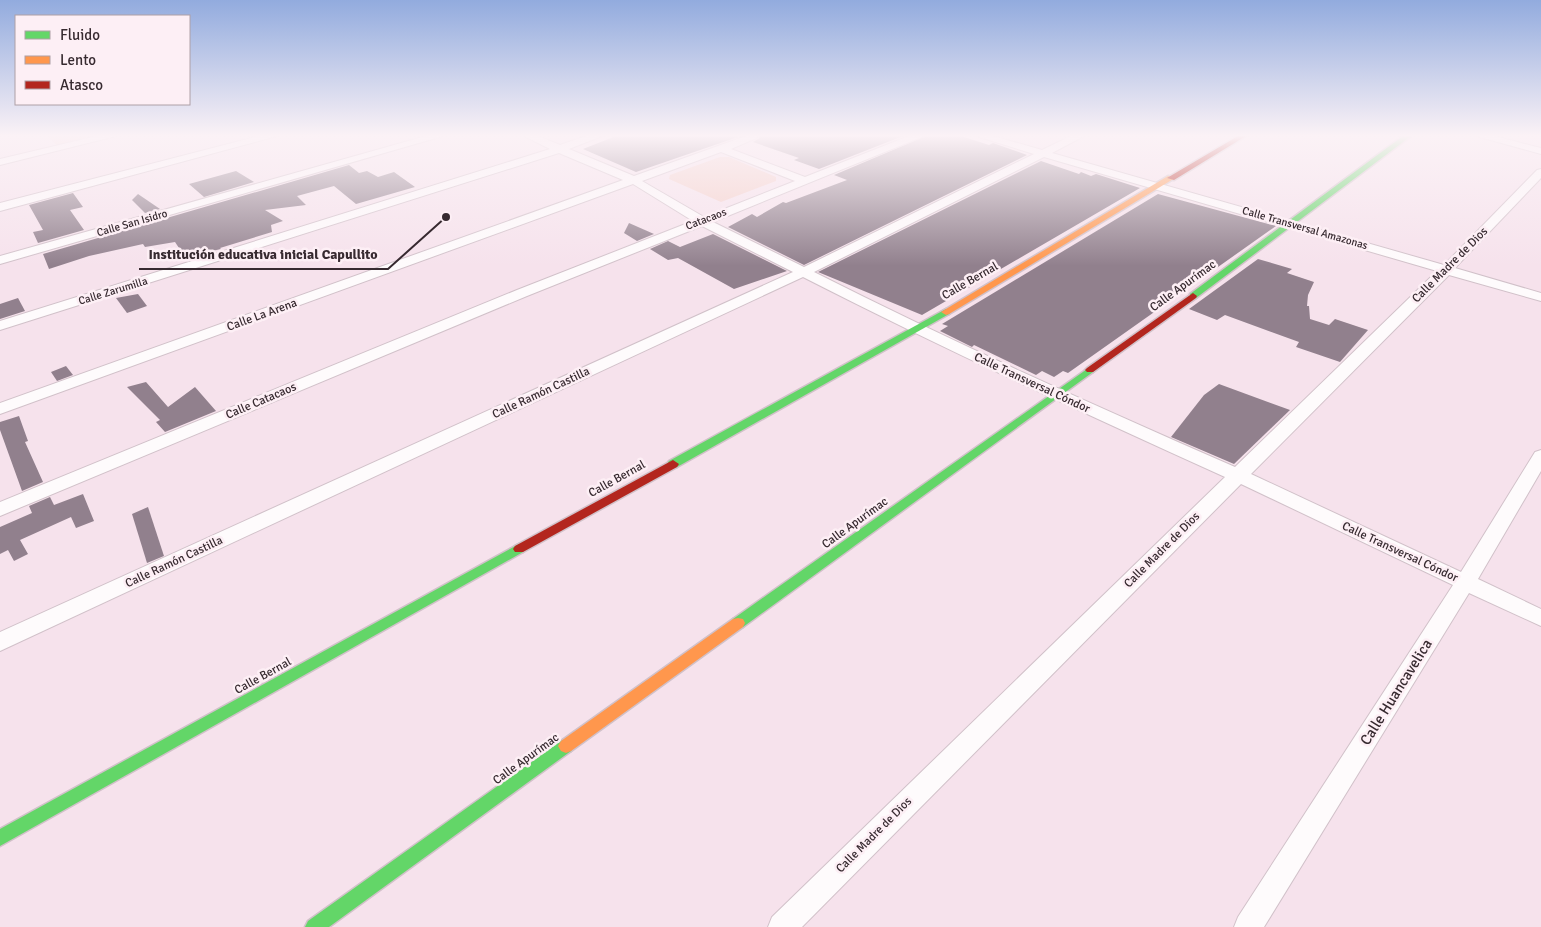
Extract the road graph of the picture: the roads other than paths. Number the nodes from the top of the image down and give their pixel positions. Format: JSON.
{"nodes":[{"id":1,"x":106,"y":179,"type":"edge"},
{"id":2,"x":285,"y":179,"type":"edge"},
{"id":3,"x":469,"y":179,"type":"edge"},
{"id":4,"x":630,"y":179,"type":"edge"},
{"id":5,"x":639,"y":179,"type":"edge"},
{"id":6,"x":801,"y":179,"type":"edge"},
{"id":7,"x":809,"y":179,"type":"edge"},
{"id":8,"x":993,"y":179,"type":"edge"},
{"id":9,"x":1135,"y":179,"type":"edge"},
{"id":10,"x":1170,"y":179,"type":"edge"},
{"id":11,"x":1352,"y":179,"type":"edge"},
{"id":12,"x":1534,"y":179,"type":"edge"},
{"id":13,"x":634,"y":181,"type":"junction"},
{"id":14,"x":805,"y":181,"type":"junction"},
{"id":15,"x":1159,"y":186,"type":"junction"},
{"id":16,"x":0,"y":207,"type":"edge"},
{"id":17,"x":702,"y":221,"type":"junction"},
{"id":18,"x":1292,"y":225,"type":"junction"},
{"id":19,"x":0,"y":260,"type":"edge"},
{"id":20,"x":1447,"y":269,"type":"junction"},
{"id":21,"x":804,"y":272,"type":"junction"},
{"id":22,"x":522,"y":292,"type":"joint"},
{"id":23,"x":1541,"y":296,"type":"edge"},
{"id":24,"x":0,"y":326,"type":"edge"},
{"id":25,"x":916,"y":329,"type":"junction"},
{"id":26,"x":1056,"y":395,"type":"junction"},
{"id":27,"x":0,"y":410,"type":"edge"},
{"id":28,"x":1541,"y":456,"type":"edge"},
{"id":29,"x":1237,"y":475,"type":"junction"},
{"id":30,"x":0,"y":509,"type":"edge"},
{"id":31,"x":1465,"y":583,"type":"junction"},
{"id":32,"x":1541,"y":618,"type":"edge"},
{"id":33,"x":0,"y":642,"type":"edge"},
{"id":34,"x":0,"y":838,"type":"edge"},
{"id":35,"x":314,"y":927,"type":"edge"},
{"id":36,"x":782,"y":927,"type":"edge"},
{"id":37,"x":1248,"y":927,"type":"edge"}],
"edges":[{"from":1,"to":16,"type":"street"},
{"from":2,"to":19,"type":"street","name":"Calle San Isidro"},
{"from":3,"to":24,"type":"street","name":"Calle Zarumilla"},
{"from":4,"to":13,"type":"street","name":"Calle Transversal Cóndor"},
{"from":5,"to":13,"type":"street","name":"Calle La Arena"},
{"from":6,"to":14,"type":"street"},
{"from":7,"to":14,"type":"street","name":"Catacaos"},
{"from":8,"to":21,"type":"street","name":"Calle Ramón Castilla"},
{"from":9,"to":15,"type":"street","name":"Calle Transversal Amazonas"},
{"from":10,"to":15,"type":"street","name":"Calle Bernal"},
{"from":11,"to":18,"type":"street","name":"Calle Apurímac"},
{"from":12,"to":20,"type":"street","name":"Calle Madre de Dios"},
{"from":13,"to":17,"type":"street","name":"Calle Transversal Cóndor"},
{"from":13,"to":27,"type":"street","name":"Calle La Arena"},
{"from":14,"to":17,"type":"street","name":"Catacaos"},
{"from":15,"to":18,"type":"street","name":"Calle Transversal Amazonas"},
{"from":15,"to":25,"type":"street","name":"Calle Bernal"},
{"from":17,"to":21,"type":"street","name":"Calle Transversal Cóndor"},
{"from":17,"to":22,"type":"street","name":"Catacaos"},
{"from":18,"to":20,"type":"street","name":"Calle Transversal Amazonas"},
{"from":18,"to":26,"type":"street","name":"Calle Apurímac"},
{"from":20,"to":23,"type":"street","name":"Calle Transversal Amazonas"},
{"from":20,"to":29,"type":"street","name":"Calle Madre de Dios"},
{"from":21,"to":25,"type":"street","name":"Calle Transversal Cóndor"},
{"from":21,"to":33,"type":"street","name":"Calle Ramón Castilla"},
{"from":22,"to":30,"type":"street","name":"Calle Catacaos"},
{"from":25,"to":26,"type":"street","name":"Calle Transversal Cóndor"},
{"from":25,"to":34,"type":"street","name":"Calle Bernal"},
{"from":26,"to":29,"type":"street","name":"Calle Transversal Cóndor"},
{"from":26,"to":35,"type":"street","name":"Calle Apurímac"},
{"from":28,"to":31,"type":"street","name":"Calle Huancavelica"},
{"from":29,"to":31,"type":"street","name":"Calle Transversal Cóndor"},
{"from":29,"to":36,"type":"street","name":"Calle Madre de Dios"},
{"from":31,"to":32,"type":"street","name":"Calle Transversal Cóndor"},
{"from":31,"to":37,"type":"street","name":"Calle Huancavelica"}]}
